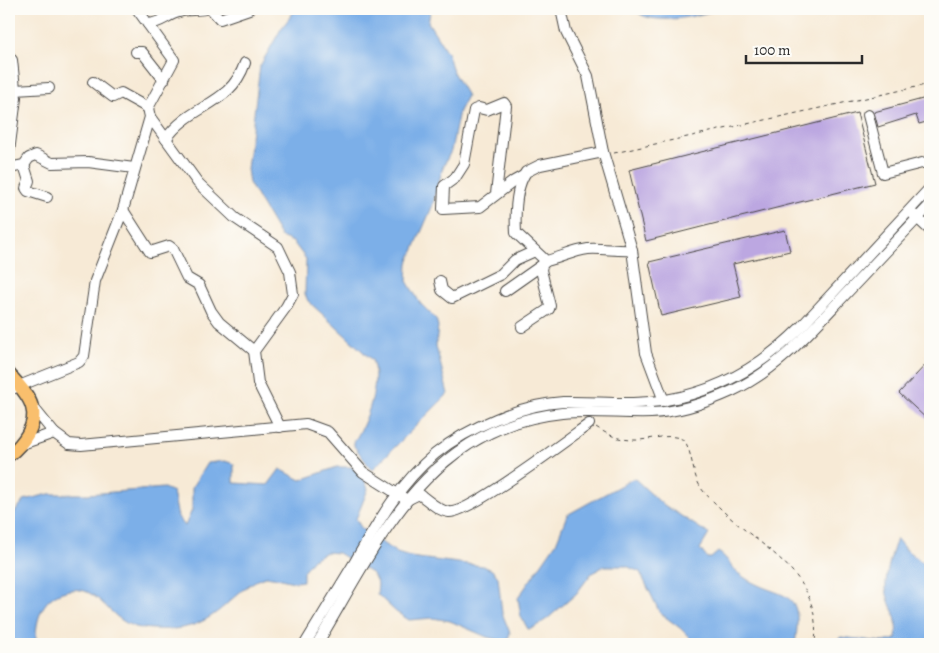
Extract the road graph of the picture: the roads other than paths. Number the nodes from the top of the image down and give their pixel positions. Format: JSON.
{"nodes":[{"id":1,"x":138,"y":9,"type":"edge"},
{"id":2,"x":204,"y":9,"type":"edge"},
{"id":3,"x":211,"y":9,"type":"edge"},
{"id":4,"x":250,"y":9,"type":"edge"},
{"id":5,"x":561,"y":9,"type":"edge"},
{"id":6,"x":148,"y":24,"type":"junction"},
{"id":7,"x":136,"y":52,"type":"dead end"},
{"id":8,"x":9,"y":57,"type":"edge"},
{"id":9,"x":245,"y":63,"type":"dead end"},
{"id":10,"x":164,"y":80,"type":"junction"},
{"id":11,"x":92,"y":82,"type":"dead end"},
{"id":12,"x":49,"y":88,"type":"dead end"},
{"id":13,"x":15,"y":90,"type":"junction"},
{"id":14,"x":149,"y":113,"type":"junction"},
{"id":15,"x":868,"y":115,"type":"dead end"},
{"id":16,"x":166,"y":139,"type":"junction"},
{"id":17,"x":9,"y":152,"type":"edge"},
{"id":18,"x":603,"y":152,"type":"junction"},
{"id":19,"x":930,"y":160,"type":"edge"},
{"id":20,"x":24,"y":165,"type":"junction"},
{"id":21,"x":9,"y":168,"type":"edge"},
{"id":22,"x":134,"y":168,"type":"junction"},
{"id":23,"x":523,"y":176,"type":"junction"},
{"id":24,"x":930,"y":188,"type":"edge"},
{"id":25,"x":496,"y":194,"type":"junction"},
{"id":26,"x":47,"y":197,"type":"dead end"},
{"id":27,"x":930,"y":205,"type":"edge"},
{"id":28,"x":123,"y":210,"type":"junction"},
{"id":29,"x":909,"y":211,"type":"junction"},
{"id":30,"x":918,"y":218,"type":"junction"},
{"id":31,"x":930,"y":230,"type":"edge"},
{"id":32,"x":632,"y":250,"type":"junction"},
{"id":33,"x":535,"y":251,"type":"junction"},
{"id":34,"x":544,"y":263,"type":"junction"},
{"id":35,"x":440,"y":281,"type":"dead end"},
{"id":36,"x":505,"y":291,"type":"dead end"},
{"id":37,"x":522,"y":327,"type":"dead end"},
{"id":38,"x":254,"y":351,"type":"junction"},
{"id":39,"x":9,"y":374,"type":"edge"},
{"id":40,"x":14,"y":388,"type":"edge"},
{"id":41,"x":664,"y":401,"type":"junction"},
{"id":42,"x":33,"y":407,"type":"junction"},
{"id":43,"x":589,"y":424,"type":"road end"},
{"id":44,"x":280,"y":427,"type":"junction"},
{"id":45,"x":54,"y":433,"type":"junction"},
{"id":46,"x":22,"y":444,"type":"junction"},
{"id":47,"x":9,"y":455,"type":"edge"},
{"id":48,"x":397,"y":494,"type":"junction"},
{"id":49,"x":407,"y":500,"type":"junction"},
{"id":50,"x":376,"y":535,"type":"junction"},
{"id":51,"x":356,"y":569,"type":"junction"},
{"id":52,"x":305,"y":644,"type":"edge"},
{"id":53,"x":317,"y":644,"type":"edge"}],
"edges":[{"from":1,"to":6,"type":"street"},
{"from":2,"to":6,"type":"street"},
{"from":3,"to":4,"type":"street"},
{"from":5,"to":18,"type":"street"},
{"from":6,"to":10,"type":"street"},
{"from":7,"to":10,"type":"street"},
{"from":8,"to":13,"type":"street"},
{"from":9,"to":16,"type":"street"},
{"from":10,"to":14,"type":"street"},
{"from":11,"to":14,"type":"street"},
{"from":12,"to":13,"type":"street"},
{"from":13,"to":17,"type":"street"},
{"from":14,"to":16,"type":"street"},
{"from":14,"to":22,"type":"street"},
{"from":15,"to":19,"type":"street"},
{"from":16,"to":38,"type":"street"},
{"from":18,"to":23,"type":"street"},
{"from":18,"to":32,"type":"street"},
{"from":20,"to":21,"type":"street"},
{"from":20,"to":22,"type":"street"},
{"from":20,"to":26,"type":"street"},
{"from":22,"to":28,"type":"street"},
{"from":23,"to":25,"type":"street"},
{"from":23,"to":33,"type":"street"},
{"from":24,"to":29,"type":"street"},
{"from":25,"to":25,"type":"street"},
{"from":27,"to":30,"type":"street"},
{"from":28,"to":38,"type":"street"},
{"from":28,"to":40,"type":"street"},
{"from":29,"to":30,"type":"street"},
{"from":29,"to":41,"type":"street"},
{"from":30,"to":31,"type":"street"},
{"from":30,"to":49,"type":"street"},
{"from":32,"to":34,"type":"street"},
{"from":32,"to":41,"type":"street"},
{"from":33,"to":34,"type":"street"},
{"from":33,"to":35,"type":"street"},
{"from":34,"to":36,"type":"street"},
{"from":34,"to":37,"type":"street"},
{"from":38,"to":44,"type":"street"},
{"from":39,"to":40,"type":"main road"},
{"from":40,"to":42,"type":"main road"},
{"from":41,"to":48,"type":"street"},
{"from":42,"to":45,"type":"street"},
{"from":42,"to":46,"type":"main road"},
{"from":43,"to":49,"type":"street"},
{"from":44,"to":45,"type":"street"},
{"from":44,"to":48,"type":"street"},
{"from":45,"to":46,"type":"street"},
{"from":46,"to":47,"type":"main road"},
{"from":48,"to":49,"type":"street"},
{"from":48,"to":50,"type":"street"},
{"from":49,"to":50,"type":"street"},
{"from":50,"to":51,"type":"street"},
{"from":51,"to":52,"type":"street"},
{"from":51,"to":53,"type":"street"}]}
